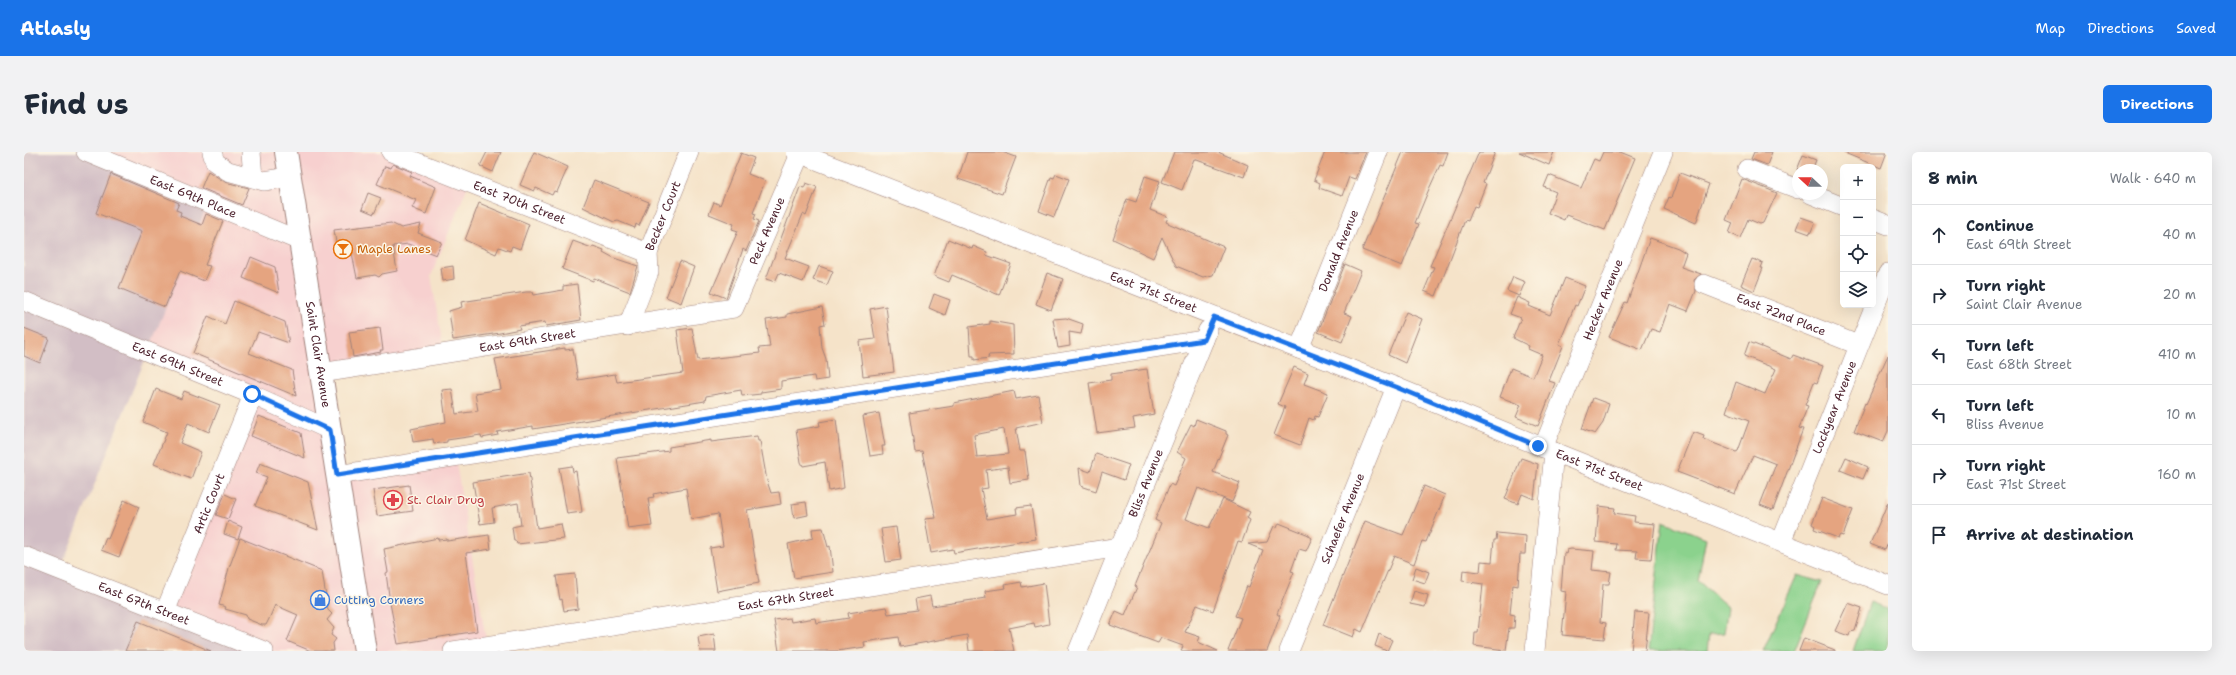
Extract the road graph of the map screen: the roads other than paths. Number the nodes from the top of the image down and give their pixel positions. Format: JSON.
{"nodes":[{"id":1,"x":86,"y":152,"type":"edge"},
{"id":2,"x":212,"y":152,"type":"edge"},
{"id":3,"x":251,"y":152,"type":"edge"},
{"id":4,"x":286,"y":152,"type":"edge"},
{"id":5,"x":391,"y":152,"type":"edge"},
{"id":6,"x":689,"y":152,"type":"edge"},
{"id":7,"x":1378,"y":152,"type":"edge"},
{"id":8,"x":1663,"y":152,"type":"edge"},
{"id":9,"x":798,"y":153,"type":"edge"},
{"id":10,"x":1747,"y":168,"type":"dead end"},
{"id":11,"x":290,"y":177,"type":"junction"},
{"id":12,"x":253,"y":178,"type":"junction"},
{"id":13,"x":1792,"y":187,"type":"edge"},
{"id":14,"x":1826,"y":200,"type":"edge"},
{"id":15,"x":1840,"y":206,"type":"edge"},
{"id":16,"x":1876,"y":220,"type":"edge"},
{"id":17,"x":1888,"y":225,"type":"edge"},
{"id":18,"x":300,"y":241,"type":"junction"},
{"id":19,"x":648,"y":253,"type":"junction"},
{"id":20,"x":1888,"y":273,"type":"edge"},
{"id":21,"x":1704,"y":284,"type":"dead end"},
{"id":22,"x":24,"y":302,"type":"edge"},
{"id":23,"x":734,"y":308,"type":"joint"},
{"id":24,"x":1214,"y":317,"type":"junction"},
{"id":25,"x":628,"y":326,"type":"junction"},
{"id":26,"x":1204,"y":340,"type":"junction"},
{"id":27,"x":1858,"y":345,"type":"junction"},
{"id":28,"x":1299,"y":349,"type":"junction"},
{"id":29,"x":321,"y":373,"type":"junction"},
{"id":30,"x":1396,"y":387,"type":"junction"},
{"id":31,"x":252,"y":394,"type":"junction"},
{"id":32,"x":330,"y":430,"type":"junction"},
{"id":33,"x":1548,"y":450,"type":"junction"},
{"id":34,"x":337,"y":475,"type":"junction"},
{"id":35,"x":1781,"y":542,"type":"junction"},
{"id":36,"x":1120,"y":547,"type":"junction"},
{"id":37,"x":24,"y":556,"type":"edge"},
{"id":38,"x":1888,"y":585,"type":"edge"},
{"id":39,"x":165,"y":612,"type":"junction"},
{"id":40,"x":264,"y":651,"type":"edge"},
{"id":41,"x":365,"y":651,"type":"edge"},
{"id":42,"x":452,"y":651,"type":"edge"},
{"id":43,"x":1078,"y":651,"type":"edge"},
{"id":44,"x":1289,"y":651,"type":"edge"},
{"id":45,"x":1535,"y":651,"type":"edge"}],
"edges":[{"from":1,"to":18,"type":"street","name":"East 69th Place"},
{"from":2,"to":12,"type":"street"},
{"from":3,"to":12,"type":"street"},
{"from":4,"to":11,"type":"main road","name":"Saint Clair Avenue"},
{"from":5,"to":19,"type":"street","name":"East 70th Street"},
{"from":6,"to":19,"type":"street","name":"Becker Court"},
{"from":7,"to":28,"type":"street","name":"Donald Avenue"},
{"from":8,"to":33,"type":"street","name":"Hecker Avenue"},
{"from":9,"to":23,"type":"street","name":"Peck Avenue"},
{"from":9,"to":24,"type":"street","name":"East 71st Street"},
{"from":10,"to":13,"type":"street"},
{"from":11,"to":12,"type":"street"},
{"from":11,"to":18,"type":"main road","name":"Saint Clair Avenue"},
{"from":14,"to":15,"type":"street"},
{"from":16,"to":17,"type":"street"},
{"from":18,"to":29,"type":"main road","name":"Saint Clair Avenue"},
{"from":19,"to":25,"type":"street","name":"Becker Court"},
{"from":20,"to":27,"type":"street","name":"Lockyear Avenue"},
{"from":21,"to":27,"type":"street","name":"East 72nd Place"},
{"from":22,"to":31,"type":"street","name":"East 69th Street"},
{"from":23,"to":25,"type":"street","name":"East 69th Street"},
{"from":24,"to":26,"type":"street","name":"Bliss Avenue"},
{"from":24,"to":28,"type":"street","name":"East 71st Street"},
{"from":25,"to":29,"type":"street","name":"East 69th Street"},
{"from":26,"to":34,"type":"street"},
{"from":26,"to":36,"type":"street","name":"Bliss Avenue"},
{"from":27,"to":35,"type":"street","name":"Lockyear Avenue"},
{"from":28,"to":30,"type":"street","name":"East 71st Street"},
{"from":29,"to":32,"type":"main road","name":"Saint Clair Avenue"},
{"from":30,"to":33,"type":"street","name":"East 71st Street"},
{"from":30,"to":44,"type":"street","name":"Schaefer Avenue"},
{"from":31,"to":32,"type":"street","name":"East 69th Street"},
{"from":31,"to":39,"type":"street","name":"Artic Court"},
{"from":32,"to":34,"type":"main road","name":"Saint Clair Avenue"},
{"from":33,"to":35,"type":"street","name":"East 71st Street"},
{"from":33,"to":45,"type":"street","name":"Hecker Avenue"},
{"from":34,"to":41,"type":"main road","name":"Saint Clair Avenue"},
{"from":35,"to":38,"type":"street","name":"East 71st Street"},
{"from":36,"to":42,"type":"street","name":"East 67th Street"},
{"from":36,"to":43,"type":"street","name":"Bliss Avenue"},
{"from":37,"to":39,"type":"street","name":"East 67th Street"},
{"from":39,"to":40,"type":"street","name":"East 67th Street"}]}
